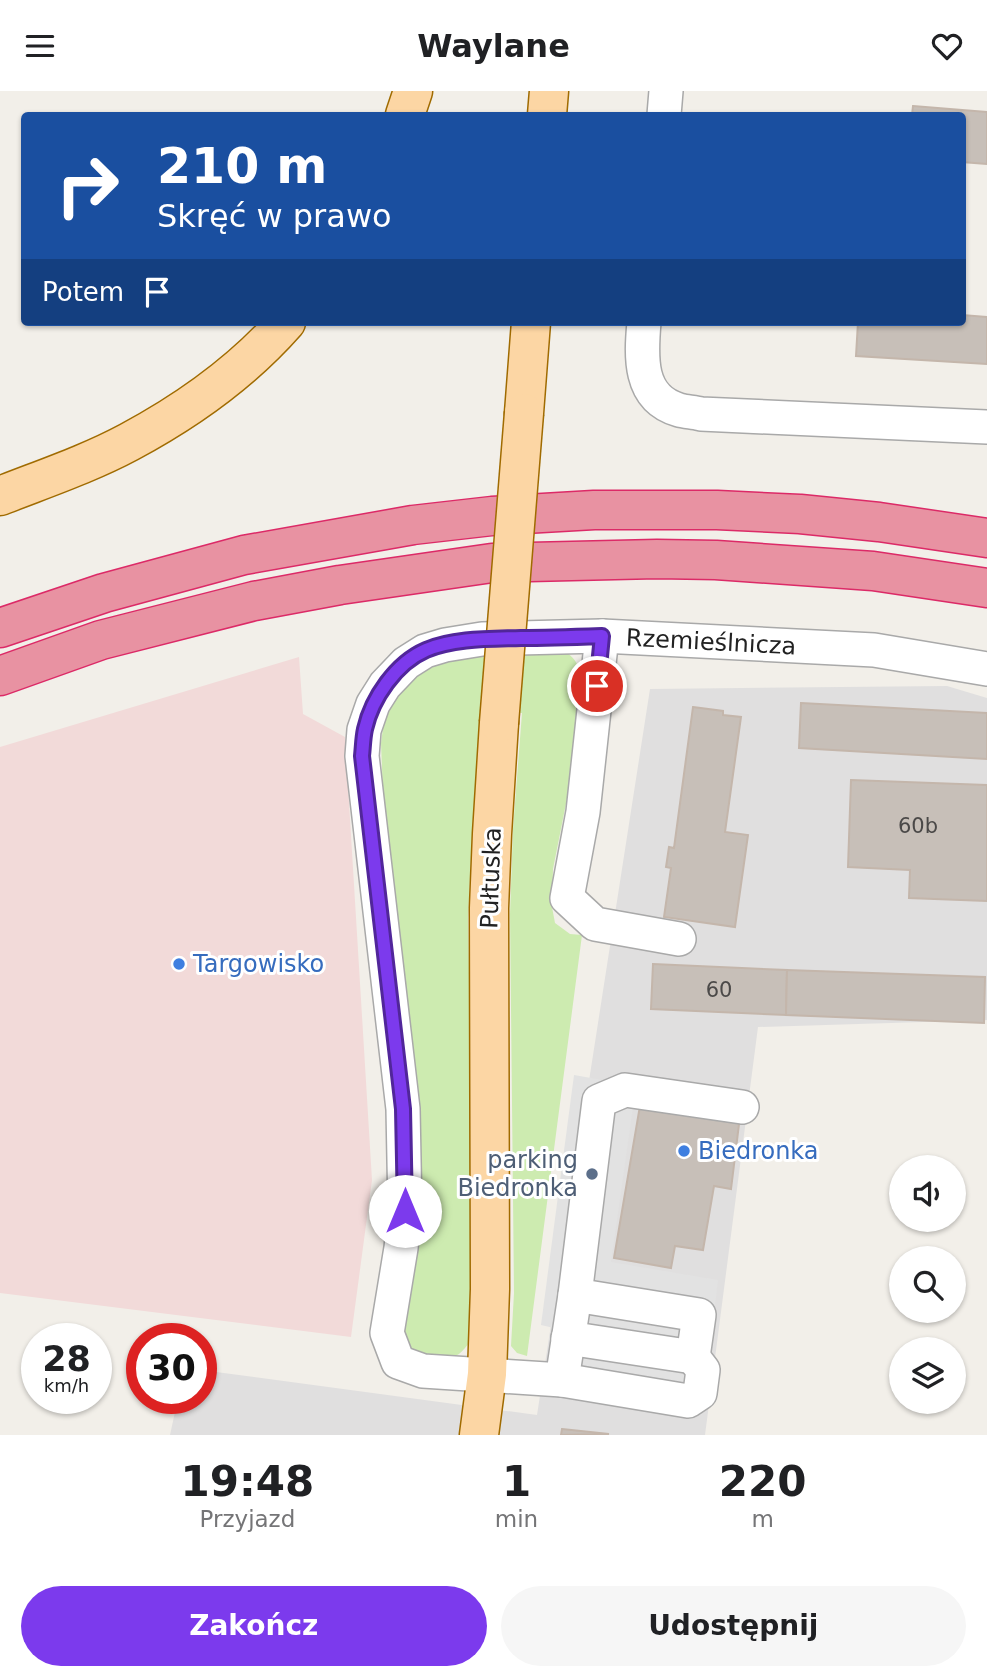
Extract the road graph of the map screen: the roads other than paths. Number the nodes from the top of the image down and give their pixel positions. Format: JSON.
{"nodes":[{"id":1,"x":413,"y":91,"type":"edge"},
{"id":2,"x":549,"y":91,"type":"edge"},
{"id":3,"x":666,"y":91,"type":"edge"},
{"id":4,"x":406,"y":112,"type":"edge"},
{"id":5,"x":547,"y":112,"type":"edge"},
{"id":6,"x":664,"y":112,"type":"edge"},
{"id":7,"x":282,"y":326,"type":"edge"},
{"id":8,"x":531,"y":326,"type":"edge"},
{"id":9,"x":644,"y":326,"type":"edge"},
{"id":10,"x":987,"y":427,"type":"edge"},
{"id":11,"x":0,"y":496,"type":"edge"},
{"id":12,"x":987,"y":538,"type":"edge"},
{"id":13,"x":987,"y":588,"type":"edge"},
{"id":14,"x":0,"y":628,"type":"edge"},
{"id":15,"x":602,"y":636,"type":"junction"},
{"id":16,"x":987,"y":669,"type":"edge"},
{"id":17,"x":0,"y":676,"type":"edge"},
{"id":18,"x":679,"y":939,"type":"dead end"},
{"id":19,"x":741,"y":1107,"type":"dead end"},
{"id":20,"x":575,"y":1295,"type":"junction"},
{"id":21,"x":568,"y":1338,"type":"junction"},
{"id":22,"x":693,"y":1357,"type":"junction"},
{"id":23,"x":487,"y":1374,"type":"junction"},
{"id":24,"x":562,"y":1380,"type":"junction"},
{"id":25,"x":479,"y":1435,"type":"edge"}],
"edges":[{"from":1,"to":4,"type":"main road"},
{"from":2,"to":5,"type":"main road"},
{"from":3,"to":6,"type":"street"},
{"from":7,"to":11,"type":"main road"},
{"from":8,"to":23,"type":"main road","name":"Pułtuska","bridge":true},
{"from":9,"to":10,"type":"street"},
{"from":12,"to":14,"type":"highway"},
{"from":13,"to":17,"type":"highway"},
{"from":15,"to":16,"type":"street","name":"Rzemieślnicza"},
{"from":15,"to":18,"type":"street"},
{"from":15,"to":23,"type":"street","name":"Rzemieślnicza"},
{"from":19,"to":20,"type":"street"},
{"from":20,"to":21,"type":"street"},
{"from":20,"to":22,"type":"street"},
{"from":21,"to":22,"type":"street"},
{"from":21,"to":24,"type":"street"},
{"from":22,"to":24,"type":"street","name":"Rzemieślnicza"},
{"from":23,"to":24,"type":"street","name":"Rzemieślnicza"},
{"from":23,"to":25,"type":"main road","name":"Pułtuska"}]}
